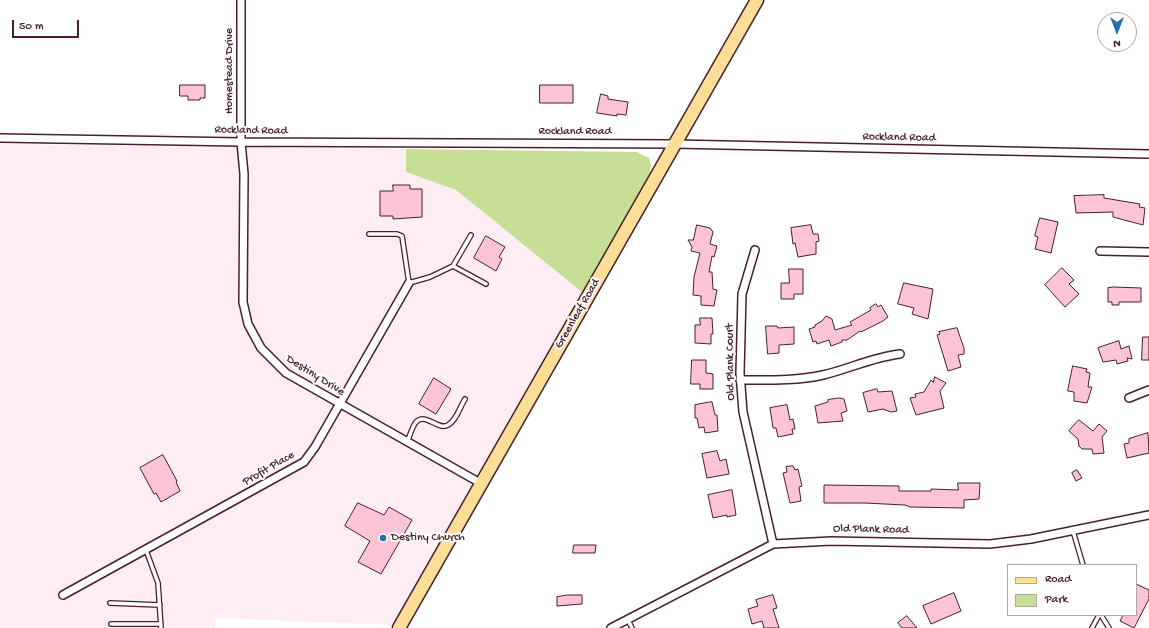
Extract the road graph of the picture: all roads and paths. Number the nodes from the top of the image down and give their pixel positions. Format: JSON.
{"nodes":[{"id":1,"x":241,"y":0,"type":"edge"},
{"id":2,"x":757,"y":0,"type":"edge"},
{"id":3,"x":0,"y":138,"type":"edge"},
{"id":4,"x":241,"y":142,"type":"junction"},
{"id":5,"x":675,"y":144,"type":"junction"},
{"id":6,"x":1149,"y":154,"type":"edge"},
{"id":7,"x":369,"y":234,"type":"dead end"},
{"id":8,"x":471,"y":235,"type":"dead end"},
{"id":9,"x":755,"y":250,"type":"dead end"},
{"id":10,"x":1100,"y":251,"type":"dead end"},
{"id":11,"x":1149,"y":252,"type":"edge"},
{"id":12,"x":454,"y":266,"type":"junction"},
{"id":13,"x":409,"y":282,"type":"junction"},
{"id":14,"x":486,"y":284,"type":"dead end"},
{"id":15,"x":900,"y":354,"type":"dead end"},
{"id":16,"x":740,"y":380,"type":"junction"},
{"id":17,"x":1149,"y":390,"type":"edge"},
{"id":18,"x":1129,"y":398,"type":"dead end"},
{"id":19,"x":464,"y":399,"type":"dead end"},
{"id":20,"x":340,"y":404,"type":"junction"},
{"id":21,"x":407,"y":442,"type":"junction"},
{"id":22,"x":482,"y":484,"type":"junction"},
{"id":23,"x":1149,"y":515,"type":"edge"},
{"id":24,"x":1073,"y":531,"type":"junction"},
{"id":25,"x":773,"y":544,"type":"junction"},
{"id":26,"x":146,"y":550,"type":"junction"},
{"id":27,"x":1084,"y":564,"type":"edge"},
{"id":28,"x":63,"y":595,"type":"dead end"},
{"id":29,"x":110,"y":603,"type":"dead end"},
{"id":30,"x":160,"y":605,"type":"junction"},
{"id":31,"x":1099,"y":616,"type":"edge"},
{"id":32,"x":1101,"y":616,"type":"edge"},
{"id":33,"x":628,"y":620,"type":"junction"},
{"id":34,"x":111,"y":624,"type":"dead end"},
{"id":35,"x":161,"y":626,"type":"edge"},
{"id":36,"x":399,"y":628,"type":"edge"},
{"id":37,"x":611,"y":628,"type":"edge"},
{"id":38,"x":632,"y":628,"type":"edge"},
{"id":39,"x":1092,"y":628,"type":"edge"},
{"id":40,"x":1109,"y":628,"type":"edge"}],
"edges":[{"from":1,"to":4,"type":"street","name":"Homestead Drive"},
{"from":2,"to":5,"type":"main road","name":"Greenleaf Road"},
{"from":3,"to":4,"type":"street","name":"Rockland Road"},
{"from":4,"to":5,"type":"street","name":"Rockland Road"},
{"from":4,"to":20,"type":"street","name":"Destiny Drive"},
{"from":5,"to":6,"type":"street","name":"Rockland Road"},
{"from":5,"to":22,"type":"main road","name":"Greenleaf Road"},
{"from":7,"to":13,"type":"lane"},
{"from":8,"to":12,"type":"lane"},
{"from":9,"to":16,"type":"street","name":"Old Plank Court"},
{"from":10,"to":11,"type":"street"},
{"from":12,"to":13,"type":"lane"},
{"from":12,"to":14,"type":"lane"},
{"from":13,"to":20,"type":"street","name":"Profit Place"},
{"from":15,"to":16,"type":"street"},
{"from":16,"to":25,"type":"street","name":"Old Plank Court"},
{"from":17,"to":18,"type":"street"},
{"from":19,"to":21,"type":"lane"},
{"from":20,"to":21,"type":"street","name":"Destiny Drive"},
{"from":20,"to":26,"type":"street","name":"Profit Place"},
{"from":21,"to":22,"type":"street","name":"Destiny Drive"},
{"from":22,"to":36,"type":"main road","name":"Greenleaf Road"},
{"from":23,"to":24,"type":"street","name":"Old Plank Road"},
{"from":24,"to":25,"type":"street","name":"Old Plank Road"},
{"from":24,"to":27,"type":"lane"},
{"from":25,"to":33,"type":"street","name":"Old Plank Road"},
{"from":26,"to":28,"type":"street","name":"Profit Place"},
{"from":26,"to":30,"type":"lane"},
{"from":29,"to":30,"type":"lane"},
{"from":30,"to":35,"type":"lane"},
{"from":31,"to":39,"type":"lane"},
{"from":32,"to":40,"type":"lane"},
{"from":33,"to":37,"type":"street","name":"Old Plank Road"},
{"from":33,"to":38,"type":"lane"},
{"from":34,"to":35,"type":"lane"}]}
